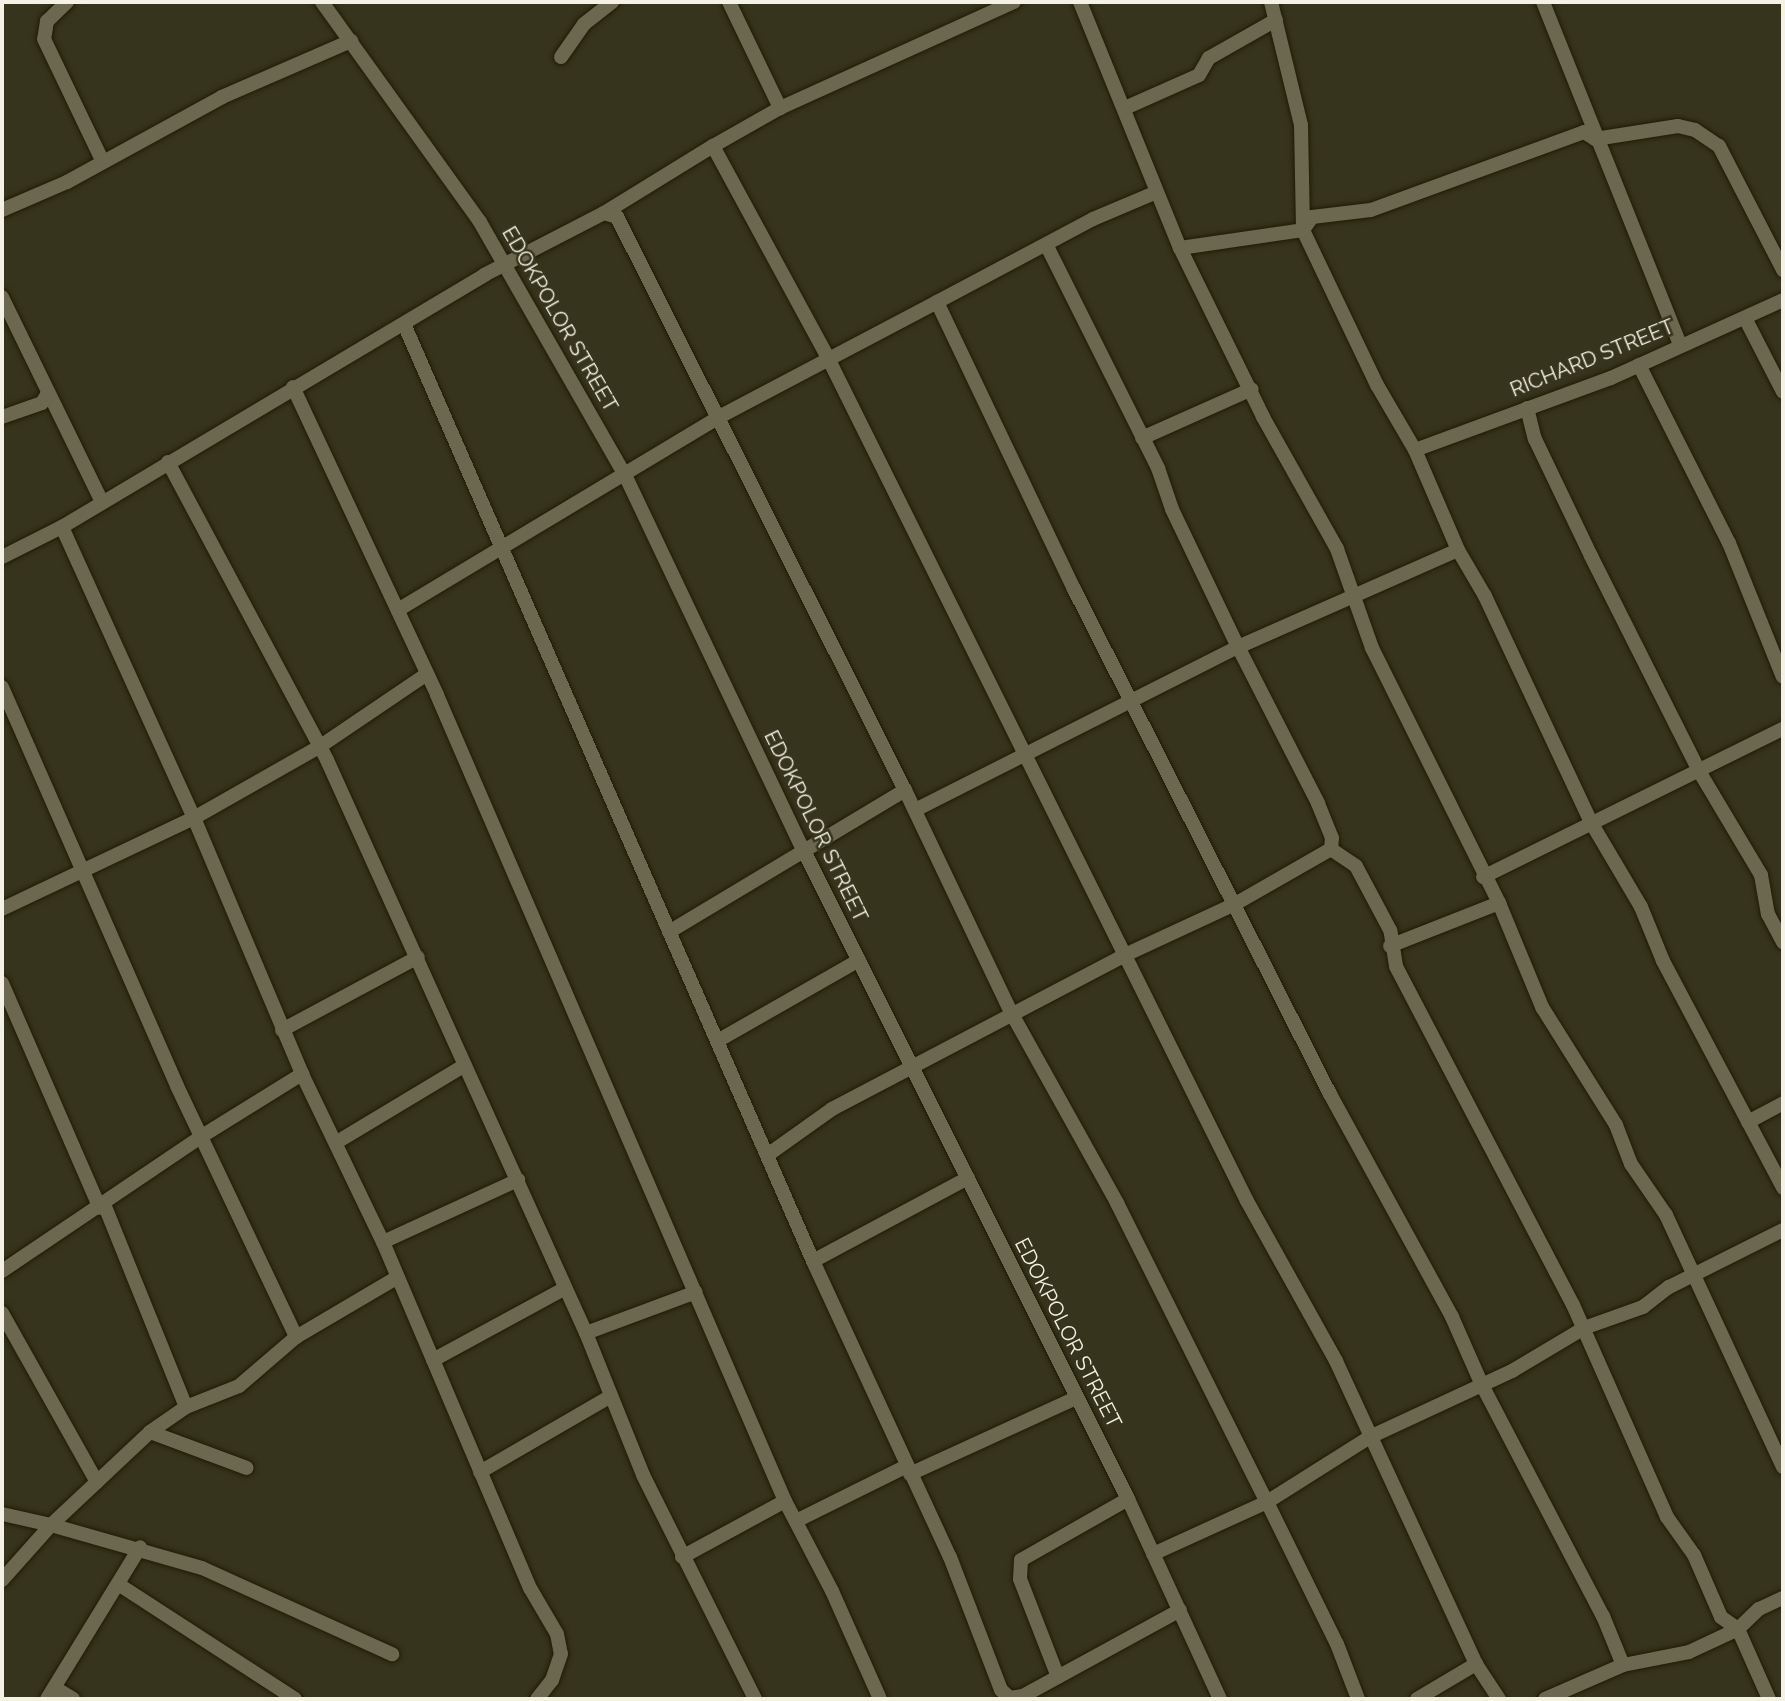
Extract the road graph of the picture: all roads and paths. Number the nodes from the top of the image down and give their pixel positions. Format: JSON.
{"nodes":[{"id":1,"x":67,"y":2,"type":"edge"},
{"id":2,"x":322,"y":2,"type":"edge"},
{"id":3,"x":612,"y":2,"type":"edge"},
{"id":4,"x":729,"y":2,"type":"edge"},
{"id":5,"x":1014,"y":2,"type":"edge"},
{"id":6,"x":1080,"y":2,"type":"edge"},
{"id":7,"x":1271,"y":2,"type":"edge"},
{"id":8,"x":1543,"y":2,"type":"edge"},
{"id":9,"x":1276,"y":20,"type":"junction"},
{"id":10,"x":351,"y":41,"type":"junction"},
{"id":11,"x":561,"y":57,"type":"dead end"},
{"id":12,"x":780,"y":108,"type":"junction"},
{"id":13,"x":1125,"y":108,"type":"junction"},
{"id":14,"x":1595,"y":139,"type":"junction"},
{"id":15,"x":713,"y":146,"type":"junction"},
{"id":16,"x":103,"y":162,"type":"junction"},
{"id":17,"x":1157,"y":192,"type":"junction"},
{"id":18,"x":2,"y":209,"type":"edge"},
{"id":19,"x":604,"y":213,"type":"junction"},
{"id":20,"x":1303,"y":230,"type":"junction"},
{"id":21,"x":1046,"y":246,"type":"junction"},
{"id":22,"x":1180,"y":248,"type":"junction"},
{"id":23,"x":507,"y":266,"type":"junction"},
{"id":24,"x":1783,"y":270,"type":"edge"},
{"id":25,"x":2,"y":297,"type":"edge"},
{"id":26,"x":1783,"y":300,"type":"edge"},
{"id":27,"x":937,"y":302,"type":"junction"},
{"id":28,"x":1745,"y":318,"type":"junction"},
{"id":29,"x":404,"y":324,"type":"junction"},
{"id":30,"x":1680,"y":345,"type":"junction"},
{"id":31,"x":829,"y":360,"type":"junction"},
{"id":32,"x":1639,"y":365,"type":"junction"},
{"id":33,"x":293,"y":387,"type":"junction"},
{"id":34,"x":1252,"y":389,"type":"junction"},
{"id":35,"x":1783,"y":392,"type":"edge"},
{"id":36,"x":48,"y":393,"type":"junction"},
{"id":37,"x":1527,"y":408,"type":"junction"},
{"id":38,"x":2,"y":417,"type":"edge"},
{"id":39,"x":719,"y":417,"type":"junction"},
{"id":40,"x":1142,"y":438,"type":"junction"},
{"id":41,"x":1415,"y":450,"type":"junction"},
{"id":42,"x":169,"y":462,"type":"junction"},
{"id":43,"x":625,"y":477,"type":"junction"},
{"id":44,"x":102,"y":502,"type":"junction"},
{"id":45,"x":62,"y":527,"type":"junction"},
{"id":46,"x":1458,"y":550,"type":"junction"},
{"id":47,"x":504,"y":551,"type":"junction"},
{"id":48,"x":2,"y":557,"type":"edge"},
{"id":49,"x":1351,"y":596,"type":"junction"},
{"id":50,"x":398,"y":610,"type":"junction"},
{"id":51,"x":1238,"y":647,"type":"junction"},
{"id":52,"x":427,"y":674,"type":"junction"},
{"id":53,"x":1783,"y":677,"type":"edge"},
{"id":54,"x":2,"y":687,"type":"edge"},
{"id":55,"x":1134,"y":700,"type":"junction"},
{"id":56,"x":1783,"y":729,"type":"edge"},
{"id":57,"x":319,"y":747,"type":"junction"},
{"id":58,"x":1022,"y":752,"type":"junction"},
{"id":59,"x":1699,"y":771,"type":"junction"},
{"id":60,"x":905,"y":790,"type":"junction"},
{"id":61,"x":915,"y":810,"type":"junction"},
{"id":62,"x":194,"y":818,"type":"junction"},
{"id":63,"x":1592,"y":824,"type":"junction"},
{"id":64,"x":803,"y":849,"type":"junction"},
{"id":65,"x":1331,"y":849,"type":"junction"},
{"id":66,"x":81,"y":872,"type":"junction"},
{"id":67,"x":1483,"y":877,"type":"junction"},
{"id":68,"x":1499,"y":903,"type":"junction"},
{"id":69,"x":1235,"y":904,"type":"junction"},
{"id":70,"x":2,"y":909,"type":"edge"},
{"id":71,"x":668,"y":932,"type":"junction"},
{"id":72,"x":1783,"y":942,"type":"edge"},
{"id":73,"x":1390,"y":946,"type":"junction"},
{"id":74,"x":1123,"y":956,"type":"junction"},
{"id":75,"x":418,"y":957,"type":"junction"},
{"id":76,"x":859,"y":960,"type":"junction"},
{"id":77,"x":2,"y":983,"type":"edge"},
{"id":78,"x":1012,"y":1014,"type":"junction"},
{"id":79,"x":282,"y":1030,"type":"junction"},
{"id":80,"x":719,"y":1040,"type":"junction"},
{"id":81,"x":465,"y":1065,"type":"junction"},
{"id":82,"x":913,"y":1068,"type":"junction"},
{"id":83,"x":302,"y":1074,"type":"junction"},
{"id":84,"x":1783,"y":1103,"type":"edge"},
{"id":85,"x":1748,"y":1122,"type":"junction"},
{"id":86,"x":202,"y":1136,"type":"junction"},
{"id":87,"x":338,"y":1142,"type":"junction"},
{"id":88,"x":769,"y":1154,"type":"junction"},
{"id":89,"x":968,"y":1178,"type":"junction"},
{"id":90,"x":517,"y":1181,"type":"junction"},
{"id":91,"x":1783,"y":1188,"type":"edge"},
{"id":92,"x":102,"y":1206,"type":"junction"},
{"id":93,"x":1783,"y":1230,"type":"edge"},
{"id":94,"x":383,"y":1242,"type":"junction"},
{"id":95,"x":813,"y":1261,"type":"junction"},
{"id":96,"x":2,"y":1272,"type":"edge"},
{"id":97,"x":398,"y":1277,"type":"junction"},
{"id":98,"x":1693,"y":1278,"type":"junction"},
{"id":99,"x":564,"y":1289,"type":"junction"},
{"id":100,"x":696,"y":1292,"type":"junction"},
{"id":101,"x":2,"y":1313,"type":"edge"},
{"id":102,"x":1584,"y":1328,"type":"junction"},
{"id":103,"x":586,"y":1334,"type":"junction"},
{"id":104,"x":296,"y":1337,"type":"junction"},
{"id":105,"x":433,"y":1360,"type":"junction"},
{"id":106,"x":1482,"y":1385,"type":"junction"},
{"id":107,"x":611,"y":1396,"type":"junction"},
{"id":108,"x":1076,"y":1398,"type":"junction"},
{"id":109,"x":186,"y":1407,"type":"junction"},
{"id":110,"x":150,"y":1432,"type":"junction"},
{"id":111,"x":1370,"y":1437,"type":"junction"},
{"id":112,"x":1783,"y":1467,"type":"edge"},
{"id":113,"x":247,"y":1468,"type":"dead end"},
{"id":114,"x":909,"y":1470,"type":"junction"},
{"id":115,"x":480,"y":1472,"type":"junction"},
{"id":116,"x":97,"y":1482,"type":"junction"},
{"id":117,"x":1128,"y":1499,"type":"junction"},
{"id":118,"x":785,"y":1501,"type":"junction"},
{"id":119,"x":1267,"y":1502,"type":"junction"},
{"id":120,"x":2,"y":1514,"type":"edge"},
{"id":121,"x":796,"y":1521,"type":"junction"},
{"id":122,"x":51,"y":1525,"type":"junction"},
{"id":123,"x":140,"y":1547,"type":"junction"},
{"id":124,"x":1153,"y":1554,"type":"junction"},
{"id":125,"x":682,"y":1557,"type":"junction"},
{"id":126,"x":2,"y":1580,"type":"edge"},
{"id":127,"x":118,"y":1584,"type":"junction"},
{"id":128,"x":1783,"y":1598,"type":"edge"},
{"id":129,"x":1180,"y":1611,"type":"junction"},
{"id":130,"x":1738,"y":1629,"type":"junction"},
{"id":131,"x":392,"y":1654,"type":"dead end"},
{"id":132,"x":1476,"y":1664,"type":"junction"},
{"id":133,"x":1623,"y":1665,"type":"junction"},
{"id":134,"x":1058,"y":1677,"type":"junction"},
{"id":135,"x":51,"y":1693,"type":"edge"},
{"id":136,"x":73,"y":1699,"type":"edge"},
{"id":137,"x":295,"y":1699,"type":"edge"},
{"id":138,"x":537,"y":1699,"type":"edge"},
{"id":139,"x":755,"y":1699,"type":"edge"},
{"id":140,"x":880,"y":1699,"type":"edge"},
{"id":141,"x":1220,"y":1699,"type":"edge"},
{"id":142,"x":1358,"y":1699,"type":"edge"},
{"id":143,"x":1417,"y":1699,"type":"edge"},
{"id":144,"x":1499,"y":1699,"type":"edge"},
{"id":145,"x":1545,"y":1699,"type":"edge"},
{"id":146,"x":1769,"y":1699,"type":"edge"}],
"edges":[{"from":1,"to":16,"type":"street"},
{"from":2,"to":10,"type":"street","name":"EDOKPOLOR STREET"},
{"from":3,"to":11,"type":"street"},
{"from":4,"to":12,"type":"street"},
{"from":5,"to":12,"type":"street"},
{"from":6,"to":13,"type":"street"},
{"from":7,"to":9,"type":"street"},
{"from":8,"to":14,"type":"street"},
{"from":9,"to":13,"type":"street"},
{"from":9,"to":20,"type":"street"},
{"from":10,"to":16,"type":"street"},
{"from":10,"to":23,"type":"street","name":"EDOKPOLOR STREET"},
{"from":12,"to":15,"type":"street"},
{"from":13,"to":17,"type":"street"},
{"from":14,"to":20,"type":"street"},
{"from":14,"to":24,"type":"street"},
{"from":14,"to":30,"type":"street"},
{"from":15,"to":19,"type":"street"},
{"from":15,"to":31,"type":"street"},
{"from":16,"to":18,"type":"street"},
{"from":17,"to":21,"type":"street"},
{"from":17,"to":22,"type":"street"},
{"from":19,"to":23,"type":"street"},
{"from":19,"to":39,"type":"street"},
{"from":20,"to":22,"type":"street"},
{"from":20,"to":41,"type":"street"},
{"from":21,"to":27,"type":"street"},
{"from":21,"to":40,"type":"street"},
{"from":22,"to":34,"type":"street"},
{"from":23,"to":29,"type":"street"},
{"from":23,"to":43,"type":"street","name":"EDOKPOLOR STREET"},
{"from":25,"to":36,"type":"street"},
{"from":26,"to":28,"type":"street","name":"RICHARD STREET"},
{"from":27,"to":31,"type":"street"},
{"from":27,"to":55,"type":"street"},
{"from":28,"to":30,"type":"street","name":"RICHARD STREET"},
{"from":28,"to":35,"type":"street"},
{"from":29,"to":33,"type":"street"},
{"from":29,"to":47,"type":"street"},
{"from":30,"to":32,"type":"street","name":"RICHARD STREET"},
{"from":31,"to":39,"type":"street"},
{"from":31,"to":58,"type":"street"},
{"from":32,"to":37,"type":"street","name":"RICHARD STREET"},
{"from":32,"to":53,"type":"street"},
{"from":33,"to":42,"type":"street"},
{"from":33,"to":50,"type":"street"},
{"from":34,"to":40,"type":"street"},
{"from":34,"to":49,"type":"street"},
{"from":36,"to":38,"type":"street"},
{"from":36,"to":44,"type":"street"},
{"from":37,"to":41,"type":"street","name":"RICHARD STREET"},
{"from":37,"to":59,"type":"street"},
{"from":39,"to":43,"type":"street"},
{"from":39,"to":60,"type":"street"},
{"from":40,"to":51,"type":"street"},
{"from":41,"to":46,"type":"street"},
{"from":42,"to":44,"type":"street"},
{"from":42,"to":57,"type":"street"},
{"from":43,"to":47,"type":"street"},
{"from":43,"to":64,"type":"street","name":"EDOKPOLOR STREET"},
{"from":44,"to":45,"type":"street"},
{"from":45,"to":48,"type":"street"},
{"from":45,"to":62,"type":"street"},
{"from":46,"to":49,"type":"street"},
{"from":46,"to":63,"type":"street"},
{"from":47,"to":50,"type":"street"},
{"from":47,"to":71,"type":"street"},
{"from":49,"to":51,"type":"street"},
{"from":49,"to":67,"type":"street"},
{"from":50,"to":52,"type":"street"},
{"from":51,"to":55,"type":"street"},
{"from":51,"to":65,"type":"street"},
{"from":52,"to":57,"type":"street"},
{"from":52,"to":100,"type":"street"},
{"from":54,"to":66,"type":"street"},
{"from":55,"to":58,"type":"street"},
{"from":55,"to":69,"type":"street"},
{"from":56,"to":59,"type":"street"},
{"from":57,"to":62,"type":"street"},
{"from":57,"to":75,"type":"street"},
{"from":58,"to":61,"type":"street"},
{"from":58,"to":74,"type":"street"},
{"from":59,"to":63,"type":"street"},
{"from":59,"to":72,"type":"street"},
{"from":60,"to":61,"type":"street"},
{"from":60,"to":64,"type":"street"},
{"from":61,"to":78,"type":"street"},
{"from":62,"to":66,"type":"street"},
{"from":62,"to":79,"type":"street"},
{"from":63,"to":67,"type":"street"},
{"from":63,"to":85,"type":"street"},
{"from":64,"to":71,"type":"street"},
{"from":64,"to":76,"type":"street","name":"EDOKPOLOR STREET"},
{"from":65,"to":69,"type":"street"},
{"from":65,"to":73,"type":"street"},
{"from":66,"to":70,"type":"street"},
{"from":66,"to":86,"type":"street"},
{"from":67,"to":68,"type":"street"},
{"from":68,"to":73,"type":"street"},
{"from":68,"to":98,"type":"street"},
{"from":69,"to":74,"type":"street"},
{"from":69,"to":106,"type":"street"},
{"from":71,"to":80,"type":"street"},
{"from":73,"to":102,"type":"street"},
{"from":74,"to":78,"type":"street"},
{"from":74,"to":111,"type":"street"},
{"from":75,"to":79,"type":"street"},
{"from":75,"to":81,"type":"street"},
{"from":76,"to":80,"type":"street"},
{"from":76,"to":82,"type":"street","name":"EDOKPOLOR STREET"},
{"from":77,"to":92,"type":"street"},
{"from":78,"to":82,"type":"street"},
{"from":78,"to":119,"type":"street"},
{"from":79,"to":83,"type":"street"},
{"from":80,"to":88,"type":"street"},
{"from":81,"to":87,"type":"street"},
{"from":81,"to":90,"type":"street"},
{"from":82,"to":88,"type":"street"},
{"from":82,"to":89,"type":"street","name":"EDOKPOLOR STREET"},
{"from":83,"to":86,"type":"street"},
{"from":83,"to":87,"type":"street"},
{"from":84,"to":85,"type":"street"},
{"from":85,"to":91,"type":"street"},
{"from":86,"to":92,"type":"street"},
{"from":86,"to":104,"type":"street"},
{"from":87,"to":94,"type":"street"},
{"from":88,"to":95,"type":"street"},
{"from":89,"to":95,"type":"street"},
{"from":89,"to":108,"type":"street","name":"EDOKPOLOR STREET"},
{"from":90,"to":94,"type":"street"},
{"from":90,"to":99,"type":"street"},
{"from":92,"to":96,"type":"street"},
{"from":92,"to":109,"type":"street"},
{"from":93,"to":98,"type":"street"},
{"from":94,"to":97,"type":"street"},
{"from":95,"to":114,"type":"street"},
{"from":97,"to":104,"type":"street"},
{"from":97,"to":105,"type":"street"},
{"from":98,"to":102,"type":"street"},
{"from":98,"to":112,"type":"street"},
{"from":99,"to":103,"type":"street"},
{"from":99,"to":105,"type":"street"},
{"from":100,"to":103,"type":"street"},
{"from":100,"to":118,"type":"street"},
{"from":101,"to":116,"type":"street"},
{"from":102,"to":106,"type":"street"},
{"from":102,"to":130,"type":"street"},
{"from":103,"to":107,"type":"street"},
{"from":104,"to":109,"type":"street"},
{"from":105,"to":115,"type":"street"},
{"from":106,"to":111,"type":"street"},
{"from":106,"to":133,"type":"street"},
{"from":107,"to":115,"type":"street"},
{"from":107,"to":125,"type":"street"},
{"from":108,"to":114,"type":"street"},
{"from":108,"to":117,"type":"street","name":"EDOKPOLOR STREET"},
{"from":109,"to":110,"type":"street"},
{"from":110,"to":113,"type":"street"},
{"from":110,"to":116,"type":"street"},
{"from":111,"to":119,"type":"street"},
{"from":111,"to":132,"type":"street"},
{"from":114,"to":121,"type":"street"},
{"from":114,"to":134,"type":"street"},
{"from":115,"to":138,"type":"street"},
{"from":116,"to":122,"type":"street"},
{"from":117,"to":124,"type":"street","name":"EDOKPOLOR STREET"},
{"from":117,"to":134,"type":"street"},
{"from":118,"to":121,"type":"street"},
{"from":118,"to":125,"type":"street"},
{"from":119,"to":124,"type":"street"},
{"from":119,"to":142,"type":"street"},
{"from":120,"to":122,"type":"street"},
{"from":121,"to":140,"type":"street"},
{"from":122,"to":123,"type":"street"},
{"from":122,"to":126,"type":"street"},
{"from":123,"to":127,"type":"street"},
{"from":123,"to":131,"type":"street"},
{"from":124,"to":129,"type":"street","name":"EDOKPOLOR STREET"},
{"from":125,"to":139,"type":"street"},
{"from":127,"to":135,"type":"street"},
{"from":127,"to":137,"type":"street"},
{"from":128,"to":130,"type":"street"},
{"from":129,"to":134,"type":"street"},
{"from":129,"to":141,"type":"street","name":"EDOKPOLOR STREET"},
{"from":130,"to":133,"type":"street"},
{"from":130,"to":146,"type":"street"},
{"from":132,"to":143,"type":"street"},
{"from":132,"to":144,"type":"street"},
{"from":133,"to":145,"type":"street"},
{"from":135,"to":136,"type":"street"}]}
